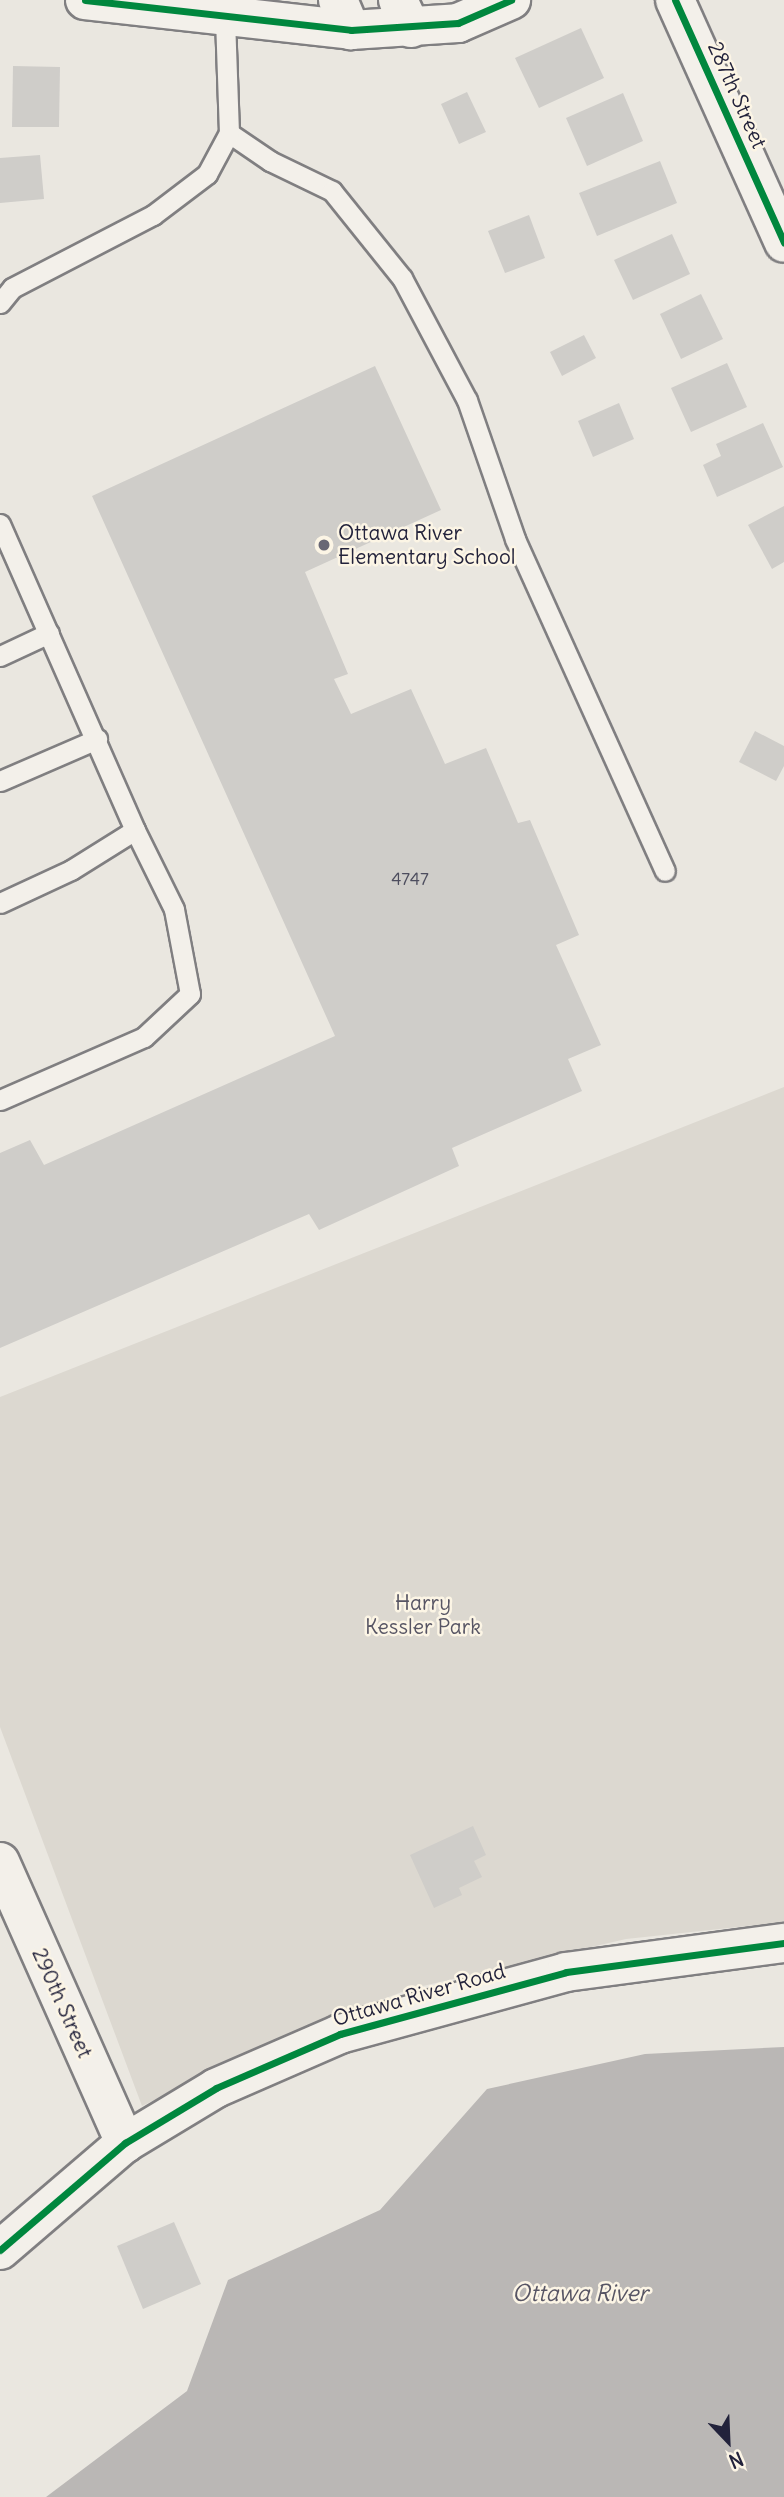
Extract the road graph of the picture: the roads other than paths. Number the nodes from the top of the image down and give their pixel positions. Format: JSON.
{"nodes":[{"id":1,"x":85,"y":0,"type":"edge"},
{"id":2,"x":511,"y":0,"type":"edge"},
{"id":3,"x":675,"y":0,"type":"edge"},
{"id":4,"x":231,"y":8,"type":"edge"},
{"id":5,"x":404,"y":14,"type":"edge"},
{"id":6,"x":345,"y":15,"type":"edge"},
{"id":7,"x":229,"y":133,"type":"junction"},
{"id":8,"x":784,"y":243,"type":"edge"},
{"id":9,"x":0,"y":303,"type":"edge"},
{"id":10,"x":0,"y":524,"type":"edge"},
{"id":11,"x":49,"y":633,"type":"junction"},
{"id":12,"x":0,"y":656,"type":"edge"},
{"id":13,"x":97,"y":739,"type":"junction"},
{"id":14,"x":0,"y":781,"type":"edge"},
{"id":15,"x":135,"y":830,"type":"junction"},
{"id":16,"x":665,"y":871,"type":"dead end"},
{"id":17,"x":0,"y":903,"type":"edge"},
{"id":18,"x":0,"y":1100,"type":"edge"},
{"id":19,"x":0,"y":1862,"type":"edge"},
{"id":20,"x":784,"y":1943,"type":"edge"},
{"id":21,"x":125,"y":2143,"type":"junction"},
{"id":22,"x":0,"y":2250,"type":"edge"}],
"edges":[{"from":1,"to":4,"type":"street"},
{"from":2,"to":5,"type":"street"},
{"from":3,"to":8,"type":"street","name":"287th Street"},
{"from":4,"to":6,"type":"street"},
{"from":4,"to":7,"type":"lane"},
{"from":5,"to":6,"type":"street"},
{"from":7,"to":9,"type":"lane"},
{"from":7,"to":16,"type":"lane"},
{"from":10,"to":11,"type":"lane"},
{"from":11,"to":12,"type":"lane"},
{"from":11,"to":13,"type":"lane"},
{"from":13,"to":14,"type":"lane"},
{"from":13,"to":15,"type":"lane"},
{"from":15,"to":17,"type":"lane"},
{"from":15,"to":18,"type":"lane"},
{"from":19,"to":21,"type":"street","name":"290th Street"},
{"from":20,"to":21,"type":"street","name":"Ottawa River Road"},
{"from":21,"to":22,"type":"street","name":"Ottawa River Road"}]}
